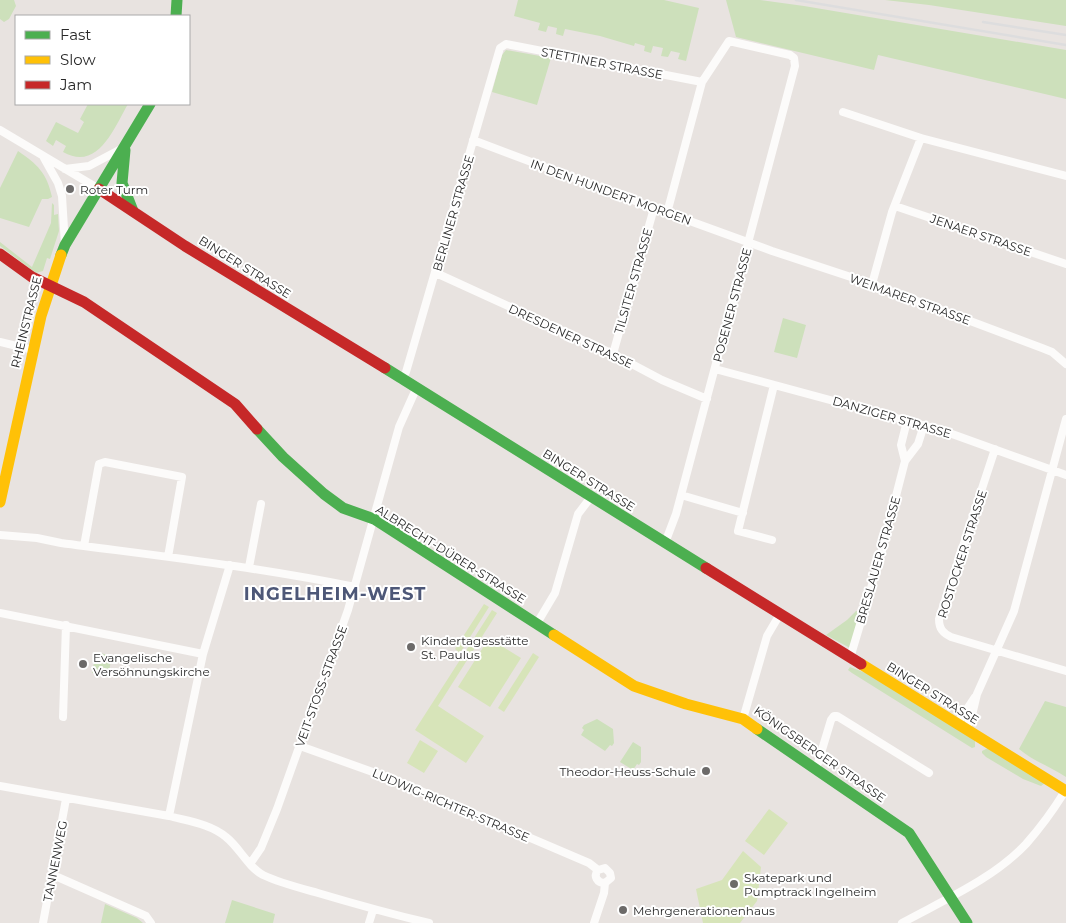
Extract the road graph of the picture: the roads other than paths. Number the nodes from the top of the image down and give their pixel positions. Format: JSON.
{"nodes":[{"id":1,"x":177,"y":0,"type":"edge"},
{"id":2,"x":176,"y":15,"type":"edge"},
{"id":3,"x":503,"y":45,"type":"joint"},
{"id":4,"x":702,"y":82,"type":"junction"},
{"id":5,"x":149,"y":105,"type":"edge"},
{"id":6,"x":844,"y":112,"type":"dead end"},
{"id":7,"x":0,"y":130,"type":"edge"},
{"id":8,"x":920,"y":138,"type":"junction"},
{"id":9,"x":473,"y":140,"type":"junction"},
{"id":10,"x":125,"y":146,"type":"junction"},
{"id":11,"x":43,"y":156,"type":"junction"},
{"id":12,"x":65,"y":169,"type":"junction"},
{"id":13,"x":1066,"y":176,"type":"edge"},
{"id":14,"x":99,"y":189,"type":"junction"},
{"id":15,"x":895,"y":206,"type":"junction"},
{"id":16,"x":654,"y":208,"type":"junction"},
{"id":17,"x":133,"y":211,"type":"junction"},
{"id":18,"x":667,"y":213,"type":"junction"},
{"id":19,"x":749,"y":243,"type":"junction"},
{"id":20,"x":65,"y":245,"type":"junction"},
{"id":21,"x":0,"y":254,"type":"edge"},
{"id":22,"x":1066,"y":264,"type":"edge"},
{"id":23,"x":436,"y":273,"type":"junction"},
{"id":24,"x":49,"y":284,"type":"junction"},
{"id":25,"x":872,"y":284,"type":"junction"},
{"id":26,"x":0,"y":342,"type":"edge"},
{"id":27,"x":33,"y":350,"type":"junction"},
{"id":28,"x":613,"y":354,"type":"junction"},
{"id":29,"x":1066,"y":364,"type":"edge"},
{"id":30,"x":715,"y":369,"type":"junction"},
{"id":31,"x":401,"y":380,"type":"junction"},
{"id":32,"x":774,"y":385,"type":"junction"},
{"id":33,"x":416,"y":390,"type":"junction"},
{"id":34,"x":707,"y":400,"type":"junction"},
{"id":35,"x":1066,"y":419,"type":"edge"},
{"id":36,"x":908,"y":421,"type":"junction"},
{"id":37,"x":924,"y":425,"type":"junction"},
{"id":38,"x":995,"y":449,"type":"junction"},
{"id":39,"x":905,"y":461,"type":"junction"},
{"id":40,"x":1052,"y":470,"type":"junction"},
{"id":41,"x":1066,"y":475,"type":"edge"},
{"id":42,"x":681,"y":495,"type":"junction"},
{"id":43,"x":591,"y":497,"type":"junction"},
{"id":44,"x":0,"y":502,"type":"edge"},
{"id":45,"x":261,"y":504,"type":"dead end"},
{"id":46,"x":743,"y":513,"type":"junction"},
{"id":47,"x":374,"y":519,"type":"junction"},
{"id":48,"x":0,"y":535,"type":"edge"},
{"id":49,"x":772,"y":540,"type":"dead end"},
{"id":50,"x":665,"y":543,"type":"junction"},
{"id":51,"x":84,"y":546,"type":"junction"},
{"id":52,"x":168,"y":557,"type":"junction"},
{"id":53,"x":230,"y":565,"type":"junction"},
{"id":54,"x":249,"y":567,"type":"junction"},
{"id":55,"x":355,"y":587,"type":"junction"},
{"id":56,"x":0,"y":613,"type":"edge"},
{"id":57,"x":780,"y":614,"type":"junction"},
{"id":58,"x":66,"y":625,"type":"junction"},
{"id":59,"x":536,"y":625,"type":"junction"},
{"id":60,"x":997,"y":650,"type":"junction"},
{"id":61,"x":203,"y":654,"type":"junction"},
{"id":62,"x":850,"y":658,"type":"junction"},
{"id":63,"x":1066,"y":671,"type":"edge"},
{"id":64,"x":63,"y":717,"type":"dead end"},
{"id":65,"x":743,"y":719,"type":"junction"},
{"id":66,"x":961,"y":727,"type":"junction"},
{"id":67,"x":300,"y":746,"type":"junction"},
{"id":68,"x":815,"y":768,"type":"junction"},
{"id":69,"x":929,"y":772,"type":"dead end"},
{"id":70,"x":0,"y":786,"type":"edge"},
{"id":71,"x":1066,"y":791,"type":"edge"},
{"id":72,"x":66,"y":799,"type":"junction"},
{"id":73,"x":169,"y":816,"type":"junction"},
{"id":74,"x":250,"y":864,"type":"junction"},
{"id":75,"x":598,"y":870,"type":"junction"},
{"id":76,"x":53,"y":875,"type":"junction"},
{"id":77,"x":605,"y":883,"type":"junction"},
{"id":78,"x":951,"y":896,"type":"junction"},
{"id":79,"x":373,"y":910,"type":"junction"},
{"id":80,"x":43,"y":923,"type":"edge"},
{"id":81,"x":151,"y":923,"type":"edge"},
{"id":82,"x":369,"y":923,"type":"edge"},
{"id":83,"x":429,"y":923,"type":"edge"},
{"id":84,"x":594,"y":923,"type":"edge"},
{"id":85,"x":902,"y":923,"type":"edge"},
{"id":86,"x":967,"y":923,"type":"edge"}],
"edges":[{"from":1,"to":2,"type":"main road"},
{"from":3,"to":4,"type":"street","name":"STETTINER STRASSE"},
{"from":3,"to":9,"type":"street","name":"BERLINER STRASSE"},
{"from":4,"to":18,"type":"street"},
{"from":4,"to":19,"type":"street","name":"POSENER STRASSE"},
{"from":5,"to":10,"type":"main road"},
{"from":6,"to":8,"type":"street"},
{"from":7,"to":11,"type":"street","name":"BINGER STRASSE"},
{"from":8,"to":13,"type":"street"},
{"from":8,"to":15,"type":"street"},
{"from":9,"to":16,"type":"street","name":"IN DEN HUNDERT MORGEN"},
{"from":9,"to":23,"type":"street","name":"BERLINER STRASSE"},
{"from":10,"to":12,"type":"street"},
{"from":10,"to":14,"type":"main road"},
{"from":10,"to":17,"type":"main road"},
{"from":11,"to":12,"type":"street","name":"BINGER STRASSE"},
{"from":11,"to":20,"type":"street"},
{"from":12,"to":14,"type":"street","name":"BINGER STRASSE"},
{"from":14,"to":17,"type":"main road","name":"BINGER STRASSE"},
{"from":14,"to":20,"type":"main road","name":"RHEINSTRASSE"},
{"from":15,"to":22,"type":"street","name":"JENAER STRASSE"},
{"from":15,"to":25,"type":"street"},
{"from":16,"to":18,"type":"street","name":"IN DEN HUNDERT MORGEN"},
{"from":16,"to":28,"type":"street","name":"TILSITER STRASSE"},
{"from":17,"to":31,"type":"main road","name":"BINGER STRASSE"},
{"from":18,"to":19,"type":"street","name":"IN DEN HUNDERT MORGEN"},
{"from":19,"to":25,"type":"street","name":"WEIMARER STRASSE"},
{"from":19,"to":30,"type":"street","name":"POSENER STRASSE"},
{"from":20,"to":24,"type":"main road","name":"RHEINSTRASSE"},
{"from":21,"to":24,"type":"main road","name":"ALBRECHT-DÜRER-STRASSE"},
{"from":23,"to":28,"type":"street","name":"DRESDENER STRASSE"},
{"from":23,"to":31,"type":"street","name":"BERLINER STRASSE"},
{"from":24,"to":27,"type":"main road","name":"RHEINSTRASSE"},
{"from":24,"to":47,"type":"main road","name":"ALBRECHT-DÜRER-STRASSE"},
{"from":25,"to":29,"type":"street","name":"WEIMARER STRASSE"},
{"from":26,"to":27,"type":"street"},
{"from":27,"to":44,"type":"main road","name":"RHEINSTRASSE"},
{"from":28,"to":34,"type":"street","name":"DRESDENER STRASSE"},
{"from":30,"to":32,"type":"street","name":"DANZIGER STRASSE"},
{"from":30,"to":34,"type":"street","name":"POSENER STRASSE"},
{"from":31,"to":33,"type":"main road","name":"BINGER STRASSE"},
{"from":32,"to":36,"type":"street","name":"DANZIGER STRASSE"},
{"from":32,"to":46,"type":"street"},
{"from":33,"to":43,"type":"main road","name":"BINGER STRASSE"},
{"from":33,"to":47,"type":"street","name":"VEIT-STOSS-STRASSE"},
{"from":34,"to":42,"type":"street","name":"POSENER STRASSE"},
{"from":35,"to":40,"type":"street"},
{"from":36,"to":37,"type":"street","name":"DANZIGER STRASSE"},
{"from":36,"to":39,"type":"street","name":"BRESLAUER STRASSE"},
{"from":37,"to":38,"type":"street","name":"DANZIGER STRASSE"},
{"from":37,"to":39,"type":"street","name":"BRESLAUER STRASSE"},
{"from":38,"to":40,"type":"street","name":"DANZIGER STRASSE"},
{"from":38,"to":60,"type":"street","name":"ROSTOCKER STRASSE"},
{"from":39,"to":62,"type":"street","name":"BRESLAUER STRASSE"},
{"from":40,"to":41,"type":"street","name":"DANZIGER STRASSE"},
{"from":40,"to":60,"type":"street"},
{"from":42,"to":46,"type":"street"},
{"from":42,"to":50,"type":"street","name":"POSENER STRASSE"},
{"from":43,"to":50,"type":"main road","name":"BINGER STRASSE"},
{"from":43,"to":59,"type":"street"},
{"from":45,"to":54,"type":"street"},
{"from":46,"to":49,"type":"street"},
{"from":47,"to":55,"type":"street","name":"VEIT-STOSS-STRASSE"},
{"from":47,"to":59,"type":"main road","name":"ALBRECHT-DÜRER-STRASSE"},
{"from":48,"to":51,"type":"street"},
{"from":50,"to":57,"type":"main road","name":"BINGER STRASSE"},
{"from":51,"to":52,"type":"street"},
{"from":51,"to":52,"type":"street"},
{"from":52,"to":53,"type":"street"},
{"from":53,"to":54,"type":"street"},
{"from":53,"to":61,"type":"street"},
{"from":54,"to":55,"type":"street"},
{"from":55,"to":67,"type":"street","name":"VEIT-STOSS-STRASSE"},
{"from":56,"to":58,"type":"street"},
{"from":57,"to":62,"type":"main road","name":"BINGER STRASSE"},
{"from":57,"to":65,"type":"street","name":"KÖNIGSBERGER STRASSE"},
{"from":58,"to":61,"type":"street"},
{"from":58,"to":64,"type":"street"},
{"from":59,"to":65,"type":"main road","name":"ALBRECHT-DÜRER-STRASSE"},
{"from":60,"to":63,"type":"street"},
{"from":60,"to":66,"type":"street"},
{"from":61,"to":73,"type":"street"},
{"from":62,"to":66,"type":"main road","name":"BINGER STRASSE"},
{"from":65,"to":68,"type":"main road","name":"KÖNIGSBERGER STRASSE"},
{"from":66,"to":71,"type":"main road","name":"BINGER STRASSE"},
{"from":67,"to":74,"type":"street","name":"VEIT-STOSS-STRASSE"},
{"from":67,"to":75,"type":"street","name":"LUDWIG-RICHTER-STRASSE"},
{"from":68,"to":69,"type":"street"},
{"from":68,"to":78,"type":"main road","name":"KÖNIGSBERGER STRASSE"},
{"from":70,"to":72,"type":"street"},
{"from":71,"to":78,"type":"street"},
{"from":72,"to":73,"type":"street"},
{"from":72,"to":76,"type":"street","name":"TANNENWEG"},
{"from":73,"to":74,"type":"street"},
{"from":74,"to":79,"type":"street"},
{"from":75,"to":77,"type":"street"},
{"from":75,"to":77,"type":"street"},
{"from":76,"to":80,"type":"street","name":"TANNENWEG"},
{"from":76,"to":81,"type":"street"},
{"from":77,"to":84,"type":"street"},
{"from":78,"to":85,"type":"street"},
{"from":78,"to":86,"type":"main road","name":"KÖNIGSBERGER STRASSE"},
{"from":79,"to":82,"type":"street"},
{"from":79,"to":83,"type":"street"}]}
